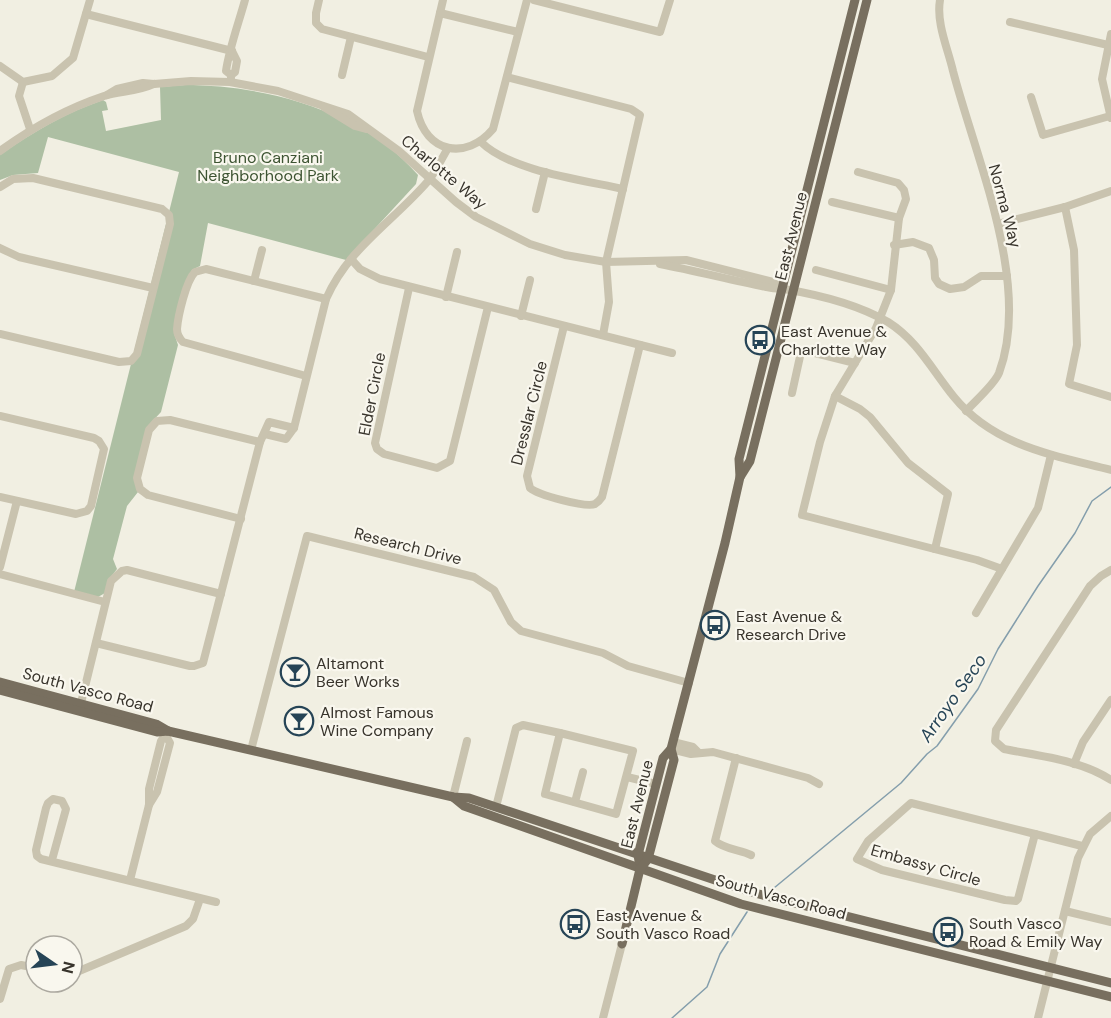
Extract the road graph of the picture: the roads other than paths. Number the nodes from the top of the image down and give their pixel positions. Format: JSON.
{"nodes":[{"id":1,"x":90,"y":0,"type":"edge"},
{"id":2,"x":244,"y":0,"type":"edge"},
{"id":3,"x":319,"y":0,"type":"edge"},
{"id":4,"x":443,"y":0,"type":"edge"},
{"id":5,"x":527,"y":0,"type":"edge"},
{"id":6,"x":534,"y":0,"type":"edge"},
{"id":7,"x":670,"y":0,"type":"edge"},
{"id":8,"x":855,"y":0,"type":"edge"},
{"id":9,"x":867,"y":0,"type":"edge"},
{"id":10,"x":940,"y":0,"type":"edge"},
{"id":11,"x":440,"y":13,"type":"junction"},
{"id":12,"x":86,"y":14,"type":"junction"},
{"id":13,"x":1010,"y":21,"type":"dead end"},
{"id":14,"x":518,"y":32,"type":"junction"},
{"id":15,"x":1111,"y":34,"type":"edge"},
{"id":16,"x":351,"y":37,"type":"junction"},
{"id":17,"x":1108,"y":45,"type":"junction"},
{"id":18,"x":232,"y":51,"type":"junction"},
{"id":19,"x":428,"y":57,"type":"junction"},
{"id":20,"x":0,"y":66,"type":"edge"},
{"id":21,"x":342,"y":75,"type":"dead end"},
{"id":22,"x":507,"y":77,"type":"junction"},
{"id":23,"x":231,"y":79,"type":"junction"},
{"id":24,"x":23,"y":82,"type":"junction"},
{"id":25,"x":1031,"y":97,"type":"dead end"},
{"id":26,"x":1111,"y":117,"type":"edge"},
{"id":27,"x":30,"y":129,"type":"junction"},
{"id":28,"x":482,"y":142,"type":"junction"},
{"id":29,"x":448,"y":148,"type":"junction"},
{"id":30,"x":0,"y":151,"type":"edge"},
{"id":31,"x":545,"y":171,"type":"junction"},
{"id":32,"x":858,"y":172,"type":"dead end"},
{"id":33,"x":430,"y":179,"type":"junction"},
{"id":34,"x":0,"y":187,"type":"edge"},
{"id":35,"x":623,"y":189,"type":"junction"},
{"id":36,"x":1111,"y":191,"type":"edge"},
{"id":37,"x":832,"y":202,"type":"dead end"},
{"id":38,"x":1065,"y":207,"type":"junction"},
{"id":39,"x":536,"y":209,"type":"dead end"},
{"id":40,"x":899,"y":218,"type":"junction"},
{"id":41,"x":998,"y":224,"type":"junction"},
{"id":42,"x":894,"y":245,"type":"junction"},
{"id":43,"x":0,"y":248,"type":"edge"},
{"id":44,"x":262,"y":250,"type":"dead end"},
{"id":45,"x":457,"y":252,"type":"dead end"},
{"id":46,"x":351,"y":259,"type":"junction"},
{"id":47,"x":606,"y":262,"type":"junction"},
{"id":48,"x":816,"y":270,"type":"dead end"},
{"id":49,"x":1006,"y":276,"type":"junction"},
{"id":50,"x":530,"y":280,"type":"dead end"},
{"id":51,"x":254,"y":281,"type":"junction"},
{"id":52,"x":153,"y":288,"type":"junction"},
{"id":53,"x":409,"y":288,"type":"junction"},
{"id":54,"x":782,"y":288,"type":"junction"},
{"id":55,"x":891,"y":290,"type":"junction"},
{"id":56,"x":793,"y":291,"type":"junction"},
{"id":57,"x":446,"y":297,"type":"junction"},
{"id":58,"x":326,"y":299,"type":"junction"},
{"id":59,"x":488,"y":307,"type":"junction"},
{"id":60,"x":521,"y":316,"type":"junction"},
{"id":61,"x":880,"y":318,"type":"junction"},
{"id":62,"x":564,"y":326,"type":"junction"},
{"id":63,"x":0,"y":334,"type":"edge"},
{"id":64,"x":603,"y":335,"type":"junction"},
{"id":65,"x":640,"y":345,"type":"junction"},
{"id":66,"x":672,"y":353,"type":"dead end"},
{"id":67,"x":855,"y":363,"type":"junction"},
{"id":68,"x":306,"y":376,"type":"junction"},
{"id":69,"x":792,"y":393,"type":"dead end"},
{"id":70,"x":835,"y":396,"type":"junction"},
{"id":71,"x":1111,"y":397,"type":"edge"},
{"id":72,"x":966,"y":411,"type":"junction"},
{"id":73,"x":0,"y":416,"type":"edge"},
{"id":74,"x":294,"y":428,"type":"junction"},
{"id":75,"x":265,"y":434,"type":"junction"},
{"id":76,"x":260,"y":442,"type":"junction"},
{"id":77,"x":1051,"y":455,"type":"junction"},
{"id":78,"x":1111,"y":470,"type":"edge"},
{"id":79,"x":740,"y":477,"type":"junction"},
{"id":80,"x":0,"y":496,"type":"edge"},
{"id":81,"x":17,"y":501,"type":"junction"},
{"id":82,"x":241,"y":519,"type":"junction"},
{"id":83,"x":935,"y":549,"type":"junction"},
{"id":84,"x":0,"y":567,"type":"edge"},
{"id":85,"x":1002,"y":569,"type":"junction"},
{"id":86,"x":1111,"y":570,"type":"edge"},
{"id":87,"x":0,"y":574,"type":"edge"},
{"id":88,"x":221,"y":594,"type":"junction"},
{"id":89,"x":105,"y":602,"type":"junction"},
{"id":90,"x":976,"y":614,"type":"dead end"},
{"id":91,"x":96,"y":643,"type":"junction"},
{"id":92,"x":0,"y":682,"type":"edge"},
{"id":93,"x":689,"y":683,"type":"junction"},
{"id":94,"x":0,"y":690,"type":"edge"},
{"id":95,"x":1111,"y":700,"type":"edge"},
{"id":96,"x":80,"y":706,"type":"junction"},
{"id":97,"x":167,"y":733,"type":"junction"},
{"id":98,"x":560,"y":733,"type":"junction"},
{"id":99,"x":467,"y":741,"type":"dead end"},
{"id":100,"x":672,"y":746,"type":"junction"},
{"id":101,"x":251,"y":750,"type":"junction"},
{"id":102,"x":736,"y":758,"type":"junction"},
{"id":103,"x":1074,"y":764,"type":"junction"},
{"id":104,"x":584,"y":772,"type":"dead end"},
{"id":105,"x":627,"y":777,"type":"junction"},
{"id":106,"x":1111,"y":780,"type":"edge"},
{"id":107,"x":656,"y":784,"type":"junction"},
{"id":108,"x":819,"y":784,"type":"dead end"},
{"id":109,"x":453,"y":797,"type":"junction"},
{"id":110,"x":576,"y":802,"type":"junction"},
{"id":111,"x":496,"y":807,"type":"junction"},
{"id":112,"x":1111,"y":816,"type":"edge"},
{"id":113,"x":1035,"y":834,"type":"junction"},
{"id":114,"x":1082,"y":846,"type":"junction"},
{"id":115,"x":638,"y":855,"type":"junction"},
{"id":116,"x":751,"y":855,"type":"dead end"},
{"id":117,"x":648,"y":858,"type":"junction"},
{"id":118,"x":52,"y":860,"type":"junction"},
{"id":119,"x":640,"y":869,"type":"junction"},
{"id":120,"x":130,"y":880,"type":"junction"},
{"id":121,"x":200,"y":899,"type":"junction"},
{"id":122,"x":216,"y":902,"type":"dead end"},
{"id":123,"x":1065,"y":911,"type":"junction"},
{"id":124,"x":1111,"y":922,"type":"edge"},
{"id":125,"x":621,"y":944,"type":"joint"},
{"id":126,"x":24,"y":966,"type":"edge"},
{"id":127,"x":1050,"y":967,"type":"junction"},
{"id":128,"x":84,"y":969,"type":"edge"},
{"id":129,"x":1047,"y":981,"type":"junction"},
{"id":130,"x":1111,"y":982,"type":"edge"},
{"id":131,"x":1111,"y":997,"type":"edge"},
{"id":132,"x":0,"y":999,"type":"edge"},
{"id":133,"x":603,"y":1018,"type":"edge"},
{"id":134,"x":1038,"y":1018,"type":"edge"}],
"edges":[{"from":1,"to":12,"type":"street"},
{"from":2,"to":18,"type":"street"},
{"from":3,"to":16,"type":"street"},
{"from":4,"to":11,"type":"street"},
{"from":5,"to":14,"type":"street"},
{"from":6,"to":7,"type":"street"},
{"from":8,"to":54,"type":"main road","name":"East Avenue"},
{"from":9,"to":56,"type":"main road","name":"East Avenue"},
{"from":10,"to":41,"type":"street","name":"Norma Way"},
{"from":11,"to":14,"type":"street"},
{"from":11,"to":19,"type":"street"},
{"from":12,"to":18,"type":"street"},
{"from":12,"to":24,"type":"street"},
{"from":13,"to":17,"type":"street"},
{"from":14,"to":22,"type":"street"},
{"from":15,"to":17,"type":"street"},
{"from":16,"to":19,"type":"street"},
{"from":16,"to":21,"type":"street"},
{"from":17,"to":26,"type":"street"},
{"from":18,"to":23,"type":"street"},
{"from":19,"to":29,"type":"street"},
{"from":20,"to":24,"type":"street"},
{"from":22,"to":28,"type":"street"},
{"from":22,"to":35,"type":"street"},
{"from":23,"to":27,"type":"street","name":"Charlotte Way"},
{"from":23,"to":33,"type":"street","name":"Charlotte Way"},
{"from":24,"to":27,"type":"street"},
{"from":25,"to":26,"type":"street"},
{"from":27,"to":30,"type":"street","name":"Charlotte Way"},
{"from":28,"to":29,"type":"street"},
{"from":28,"to":31,"type":"street"},
{"from":29,"to":33,"type":"street"},
{"from":31,"to":35,"type":"street"},
{"from":31,"to":39,"type":"street"},
{"from":32,"to":40,"type":"street"},
{"from":33,"to":46,"type":"street"},
{"from":33,"to":47,"type":"street","name":"Charlotte Way"},
{"from":34,"to":52,"type":"street"},
{"from":35,"to":47,"type":"street"},
{"from":36,"to":38,"type":"street"},
{"from":37,"to":40,"type":"street"},
{"from":38,"to":41,"type":"street"},
{"from":38,"to":71,"type":"street"},
{"from":40,"to":42,"type":"street"},
{"from":41,"to":49,"type":"street","name":"Norma Way"},
{"from":42,"to":49,"type":"street"},
{"from":42,"to":55,"type":"street"},
{"from":43,"to":52,"type":"street"},
{"from":44,"to":51,"type":"street"},
{"from":45,"to":57,"type":"street"},
{"from":46,"to":53,"type":"street"},
{"from":46,"to":58,"type":"street"},
{"from":47,"to":54,"type":"street","name":"Charlotte Way"},
{"from":47,"to":64,"type":"street"},
{"from":48,"to":55,"type":"street"},
{"from":49,"to":72,"type":"street","name":"Norma Way"},
{"from":50,"to":60,"type":"street"},
{"from":51,"to":58,"type":"street"},
{"from":51,"to":68,"type":"street"},
{"from":52,"to":63,"type":"street"},
{"from":53,"to":57,"type":"street"},
{"from":53,"to":59,"type":"street","name":"Elder Circle"},
{"from":54,"to":56,"type":"street","name":"Charlotte Way"},
{"from":54,"to":79,"type":"main road","name":"East Avenue"},
{"from":55,"to":61,"type":"street"},
{"from":56,"to":61,"type":"street","name":"Charlotte Way"},
{"from":56,"to":79,"type":"main road","name":"East Avenue"},
{"from":57,"to":59,"type":"street"},
{"from":58,"to":68,"type":"street"},
{"from":59,"to":60,"type":"street"},
{"from":60,"to":62,"type":"street"},
{"from":61,"to":67,"type":"street"},
{"from":61,"to":72,"type":"street","name":"Charlotte Way"},
{"from":62,"to":64,"type":"street"},
{"from":62,"to":65,"type":"street","name":"Dresslar Circle"},
{"from":64,"to":65,"type":"street"},
{"from":65,"to":66,"type":"street"},
{"from":67,"to":69,"type":"street"},
{"from":67,"to":70,"type":"street"},
{"from":68,"to":74,"type":"street"},
{"from":70,"to":83,"type":"street"},
{"from":70,"to":83,"type":"street"},
{"from":72,"to":77,"type":"street","name":"Charlotte Way"},
{"from":73,"to":81,"type":"street"},
{"from":74,"to":75,"type":"street"},
{"from":74,"to":75,"type":"street"},
{"from":75,"to":76,"type":"street"},
{"from":76,"to":82,"type":"street"},
{"from":76,"to":82,"type":"street"},
{"from":77,"to":78,"type":"street","name":"Charlotte Way"},
{"from":77,"to":85,"type":"street"},
{"from":79,"to":93,"type":"main road","name":"East Avenue"},
{"from":80,"to":81,"type":"street"},
{"from":81,"to":84,"type":"street"},
{"from":82,"to":88,"type":"street"},
{"from":83,"to":85,"type":"street"},
{"from":85,"to":90,"type":"street"},
{"from":86,"to":103,"type":"street"},
{"from":87,"to":89,"type":"street"},
{"from":88,"to":89,"type":"street"},
{"from":88,"to":91,"type":"street"},
{"from":89,"to":91,"type":"street"},
{"from":91,"to":96,"type":"street"},
{"from":92,"to":96,"type":"main road","name":"South Vasco Road"},
{"from":93,"to":100,"type":"main road","name":"East Avenue"},
{"from":93,"to":101,"type":"street","name":"Research Drive"},
{"from":94,"to":96,"type":"main road","name":"South Vasco Road"},
{"from":95,"to":103,"type":"street"},
{"from":96,"to":97,"type":"main road","name":"South Vasco Road"},
{"from":97,"to":101,"type":"main road","name":"South Vasco Road"},
{"from":97,"to":120,"type":"street"},
{"from":98,"to":105,"type":"street"},
{"from":98,"to":110,"type":"street"},
{"from":98,"to":111,"type":"street"},
{"from":99,"to":109,"type":"street"},
{"from":100,"to":102,"type":"street"},
{"from":100,"to":107,"type":"main road","name":"East Avenue"},
{"from":100,"to":117,"type":"main road","name":"East Avenue"},
{"from":101,"to":109,"type":"main road","name":"South Vasco Road"},
{"from":102,"to":108,"type":"street"},
{"from":102,"to":116,"type":"street"},
{"from":103,"to":106,"type":"street"},
{"from":104,"to":110,"type":"street"},
{"from":105,"to":107,"type":"street"},
{"from":105,"to":110,"type":"street"},
{"from":107,"to":115,"type":"main road","name":"East Avenue"},
{"from":109,"to":111,"type":"main road","name":"South Vasco Road"},
{"from":109,"to":119,"type":"main road","name":"South Vasco Road"},
{"from":111,"to":115,"type":"main road","name":"South Vasco Road"},
{"from":112,"to":114,"type":"street"},
{"from":113,"to":113,"type":"street","name":"Embassy Circle"},
{"from":113,"to":114,"type":"street","name":"Embassy Circle"},
{"from":114,"to":123,"type":"street"},
{"from":115,"to":117,"type":"main road","name":"South Vasco Road"},
{"from":115,"to":119,"type":"main road","name":"East Avenue"},
{"from":117,"to":119,"type":"main road","name":"East Avenue"},
{"from":117,"to":127,"type":"main road","name":"South Vasco Road"},
{"from":118,"to":118,"type":"street"},
{"from":118,"to":120,"type":"street"},
{"from":119,"to":125,"type":"main road","name":"East Avenue"},
{"from":119,"to":129,"type":"main road","name":"South Vasco Road"},
{"from":120,"to":121,"type":"street"},
{"from":121,"to":122,"type":"street"},
{"from":121,"to":128,"type":"street"},
{"from":123,"to":124,"type":"street"},
{"from":123,"to":127,"type":"street"},
{"from":125,"to":133,"type":"street","name":"East Avenue"},
{"from":126,"to":132,"type":"street"},
{"from":127,"to":129,"type":"street"},
{"from":127,"to":130,"type":"main road","name":"South Vasco Road"},
{"from":129,"to":131,"type":"main road","name":"South Vasco Road"},
{"from":129,"to":134,"type":"street"}]}
